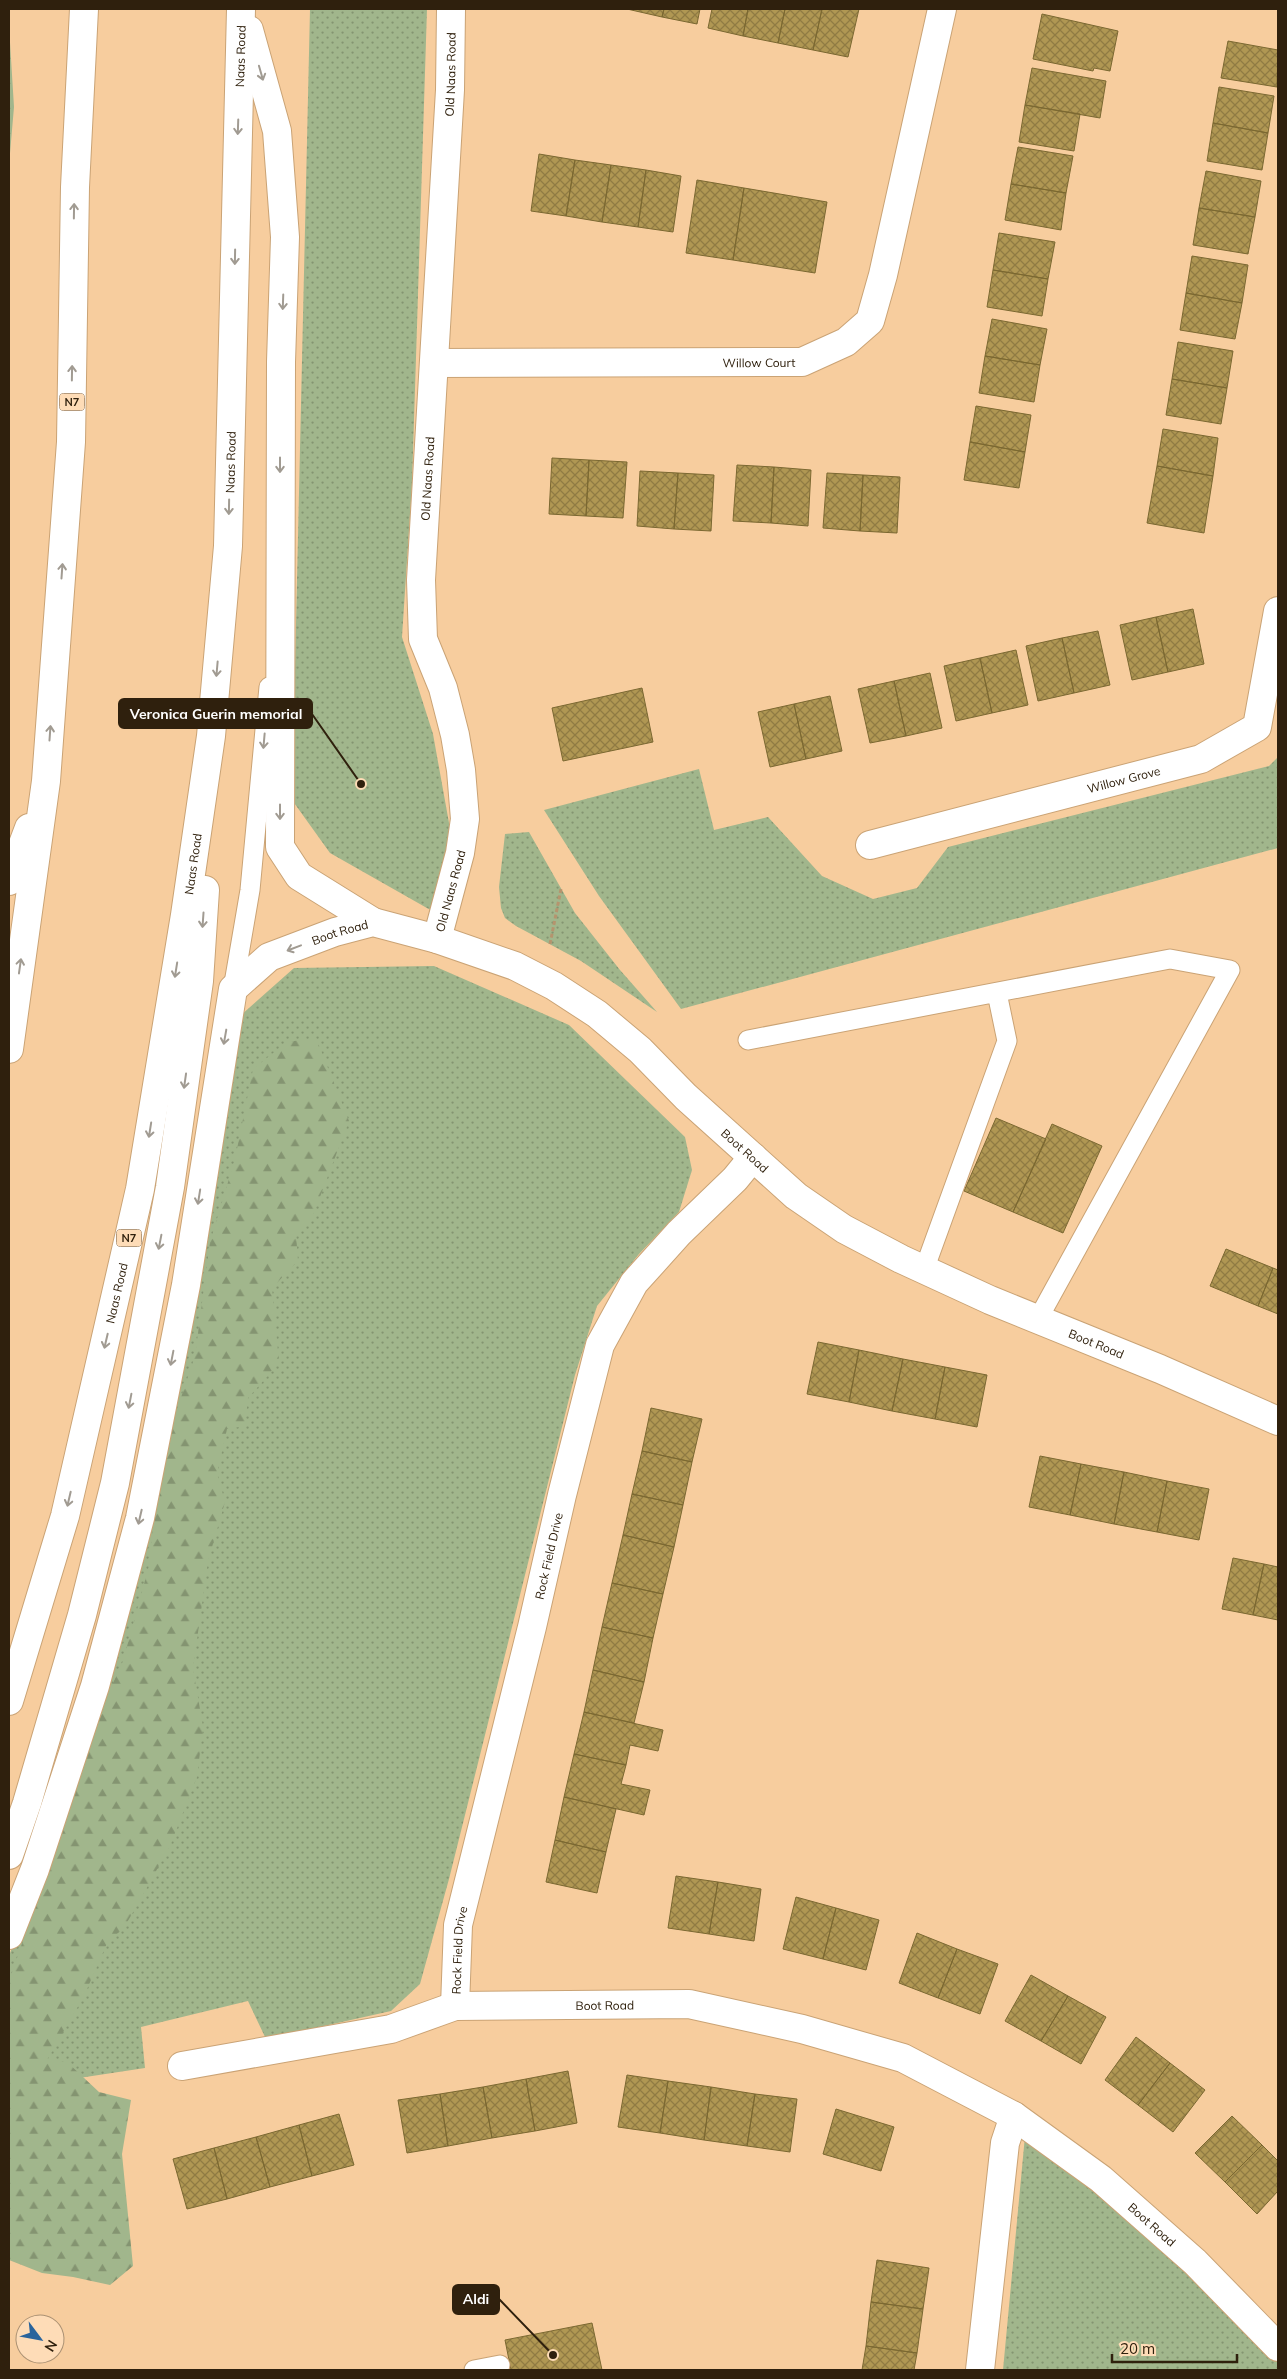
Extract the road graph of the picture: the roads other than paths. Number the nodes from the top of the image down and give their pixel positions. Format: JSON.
{"nodes":[{"id":1,"x":84,"y":9,"type":"edge"},
{"id":2,"x":242,"y":9,"type":"edge"},
{"id":3,"x":451,"y":9,"type":"edge"},
{"id":4,"x":942,"y":9,"type":"edge"},
{"id":5,"x":435,"y":363,"type":"junction"},
{"id":6,"x":281,"y":553,"type":"junction"},
{"id":7,"x":1278,"y":611,"type":"edge"},
{"id":8,"x":206,"y":766,"type":"junction"},
{"id":9,"x":46,"y":781,"type":"junction"},
{"id":10,"x":870,"y":845,"type":"dead end"},
{"id":11,"x":9,"y":880,"type":"edge"},
{"id":12,"x":373,"y":922,"type":"junction"},
{"id":13,"x":437,"y":939,"type":"junction"},
{"id":14,"x":234,"y":989,"type":"junction"},
{"id":15,"x":997,"y":993,"type":"junction"},
{"id":16,"x":748,"y":1040,"type":"dead end"},
{"id":17,"x":9,"y":1049,"type":"edge"},
{"id":18,"x":753,"y":1157,"type":"junction"},
{"id":19,"x":924,"y":1270,"type":"junction"},
{"id":20,"x":1038,"y":1319,"type":"junction"},
{"id":21,"x":1278,"y":1421,"type":"edge"},
{"id":22,"x":9,"y":1701,"type":"edge"},
{"id":23,"x":9,"y":1855,"type":"edge"},
{"id":24,"x":9,"y":1935,"type":"edge"},
{"id":25,"x":456,"y":2006,"type":"junction"},
{"id":26,"x":182,"y":2066,"type":"dead end"},
{"id":27,"x":1014,"y":2116,"type":"junction"},
{"id":28,"x":1278,"y":2347,"type":"edge"},
{"id":29,"x":500,"y":2365,"type":"dead end"},
{"id":30,"x":474,"y":2370,"type":"edge"},
{"id":31,"x":980,"y":2370,"type":"edge"}],
"edges":[{"from":9,"to":1,"type":"main road","number":"N7","one_way":true},
{"from":2,"to":6,"type":"main road","one_way":true},
{"from":2,"to":8,"type":"main road","name":"Naas Road","number":"N7","one_way":true},
{"from":3,"to":5,"type":"main road","name":"Old Naas Road"},
{"from":4,"to":5,"type":"main road","name":"Willow Court"},
{"from":5,"to":13,"type":"main road","name":"Old Naas Road"},
{"from":6,"to":12,"type":"main road","one_way":true},
{"from":6,"to":14,"type":"lane","one_way":true},
{"from":7,"to":10,"type":"main road","name":"Willow Grove"},
{"from":8,"to":22,"type":"main road","name":"Naas Road","number":"N7","one_way":true},
{"from":8,"to":23,"type":"main road","one_way":true},
{"from":9,"to":11,"type":"main road"},
{"from":17,"to":9,"type":"main road","number":"N7","one_way":true},
{"from":12,"to":13,"type":"main road","name":"Boot Road"},
{"from":12,"to":14,"type":"main road","name":"Boot Road","one_way":true},
{"from":13,"to":18,"type":"main road","name":"Boot Road"},
{"from":14,"to":24,"type":"main road","one_way":true},
{"from":15,"to":16,"type":"lane"},
{"from":15,"to":19,"type":"lane"},
{"from":15,"to":20,"type":"lane"},
{"from":18,"to":19,"type":"main road","name":"Boot Road"},
{"from":18,"to":25,"type":"main road","name":"Rock Field Drive"},
{"from":19,"to":20,"type":"main road","name":"Boot Road"},
{"from":20,"to":21,"type":"main road","name":"Boot Road"},
{"from":25,"to":26,"type":"main road","name":"Boot Road"},
{"from":25,"to":27,"type":"main road","name":"Boot Road"},
{"from":27,"to":28,"type":"main road","name":"Boot Road"},
{"from":27,"to":31,"type":"main road"},
{"from":29,"to":30,"type":"lane"}]}
